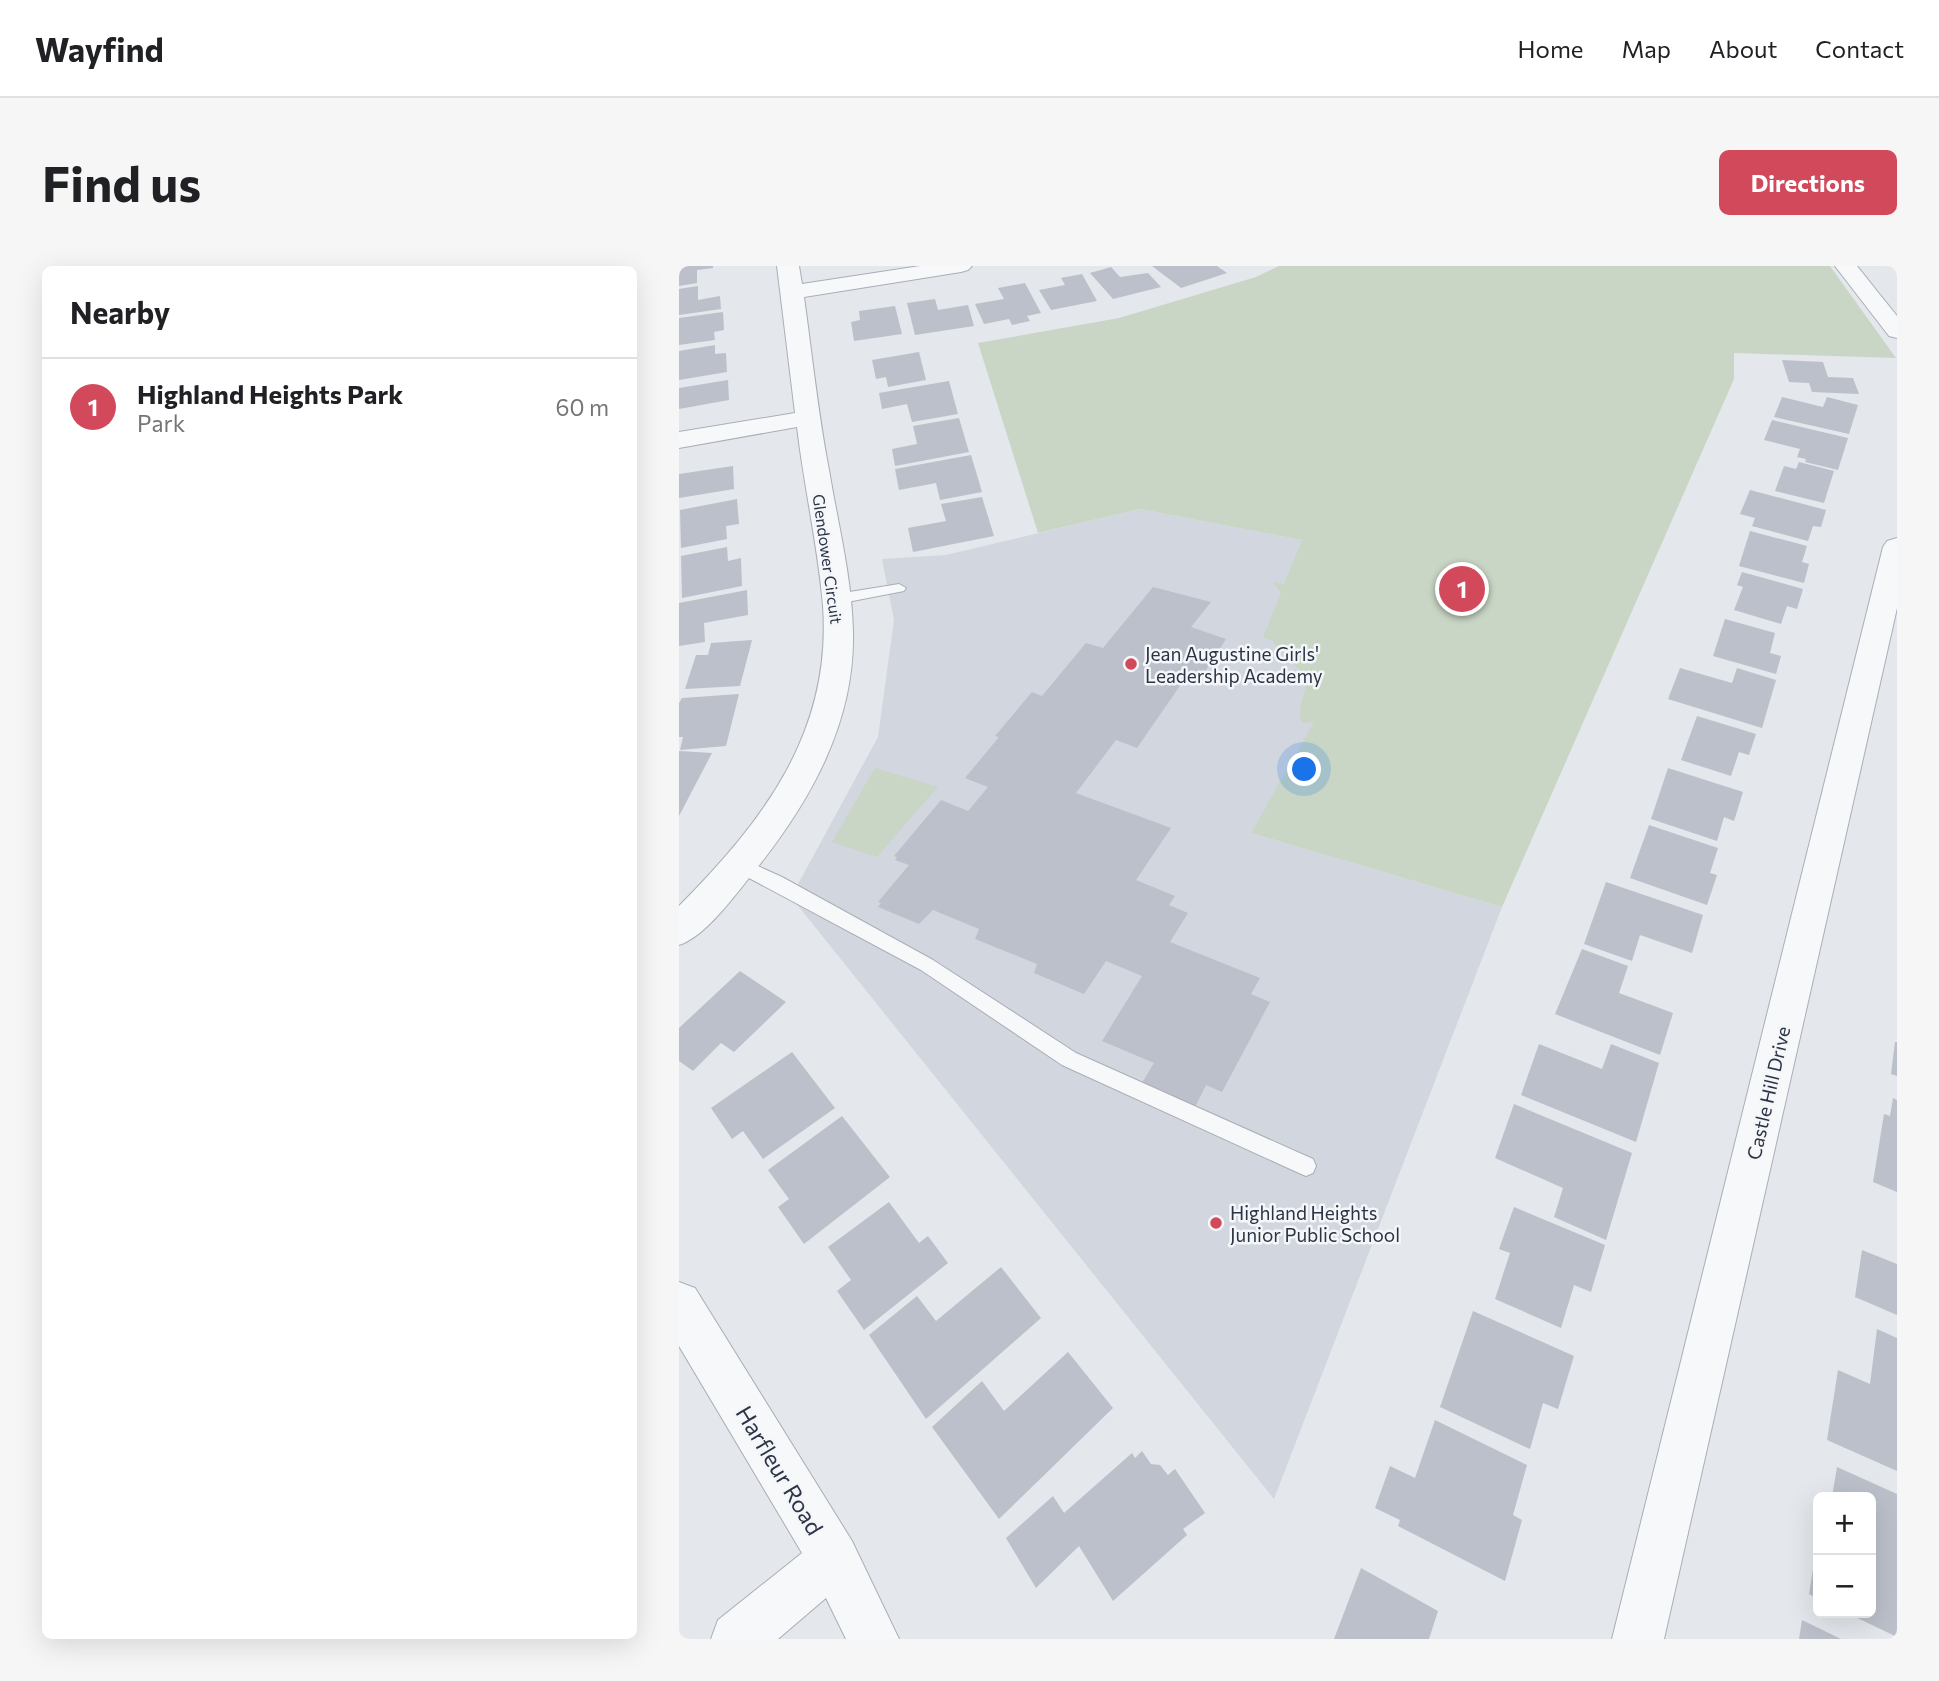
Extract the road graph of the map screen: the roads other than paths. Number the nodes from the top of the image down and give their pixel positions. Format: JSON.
{"nodes":[{"id":1,"x":788,"y":266,"type":"edge"},
{"id":2,"x":961,"y":266,"type":"edge"},
{"id":3,"x":1846,"y":266,"type":"edge"},
{"id":4,"x":792,"y":292,"type":"junction"},
{"id":5,"x":1897,"y":331,"type":"edge"},
{"id":6,"x":807,"y":418,"type":"junction"},
{"id":7,"x":679,"y":440,"type":"edge"},
{"id":8,"x":1897,"y":547,"type":"edge"},
{"id":9,"x":899,"y":588,"type":"dead end"},
{"id":10,"x":837,"y":599,"type":"junction"},
{"id":11,"x":740,"y":865,"type":"junction"},
{"id":12,"x":679,"y":930,"type":"edge"},
{"id":13,"x":1306,"y":1166,"type":"dead end"},
{"id":14,"x":679,"y":1304,"type":"edge"},
{"id":15,"x":834,"y":1559,"type":"junction"},
{"id":16,"x":737,"y":1639,"type":"edge"},
{"id":17,"x":873,"y":1639,"type":"edge"},
{"id":18,"x":1638,"y":1639,"type":"edge"}],
"edges":[{"from":1,"to":4,"type":"street","name":"Glendower Circuit"},
{"from":2,"to":4,"type":"street"},
{"from":3,"to":5,"type":"street"},
{"from":4,"to":6,"type":"street","name":"Glendower Circuit"},
{"from":6,"to":7,"type":"street"},
{"from":6,"to":10,"type":"street","name":"Glendower Circuit"},
{"from":8,"to":18,"type":"street","name":"Castle Hill Drive"},
{"from":9,"to":10,"type":"lane"},
{"from":10,"to":11,"type":"street","name":"Glendower Circuit"},
{"from":11,"to":12,"type":"street","name":"Glendower Circuit"},
{"from":11,"to":13,"type":"lane"},
{"from":14,"to":15,"type":"street","name":"Harfleur Road"},
{"from":15,"to":16,"type":"street"},
{"from":15,"to":17,"type":"street","name":"Harfleur Road"}]}
